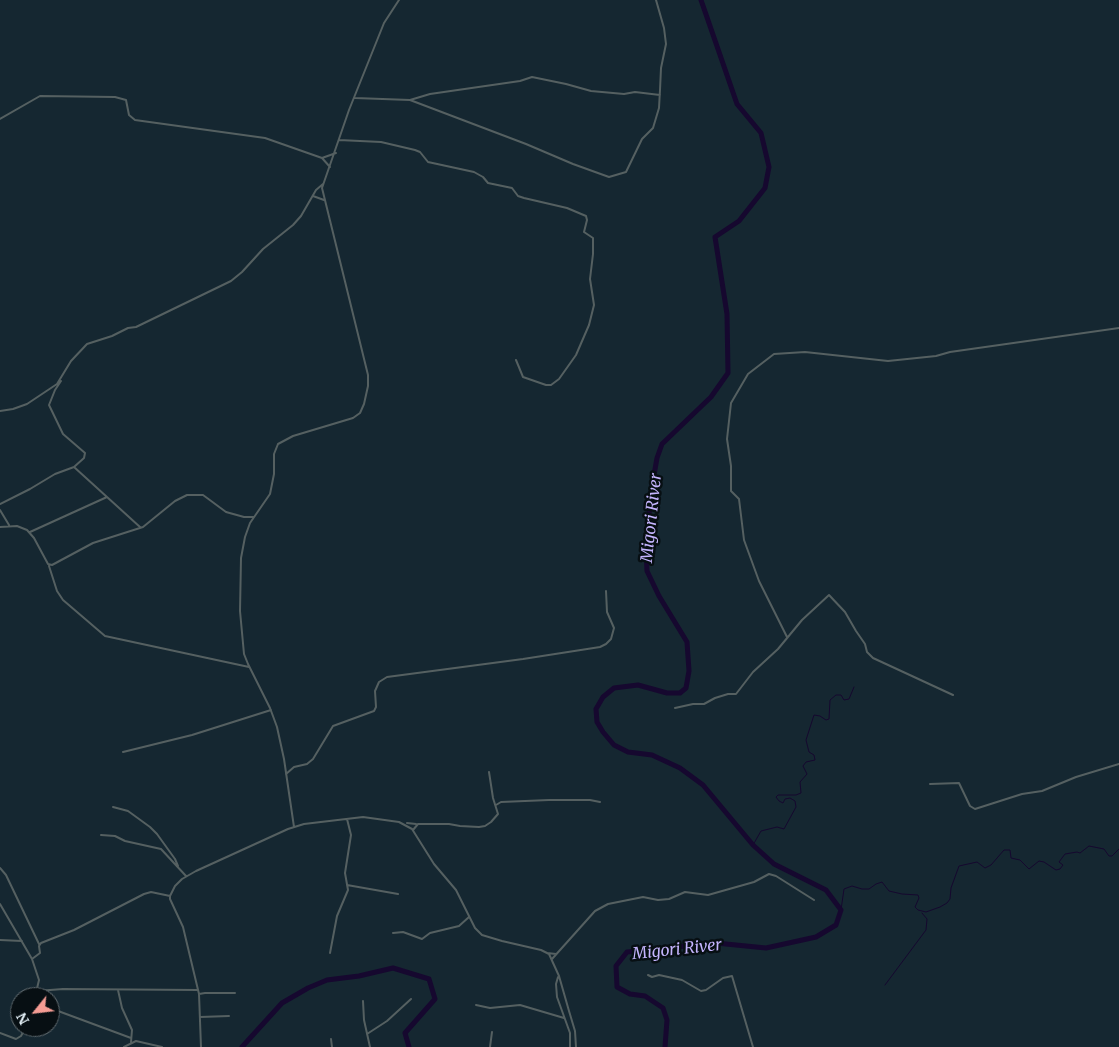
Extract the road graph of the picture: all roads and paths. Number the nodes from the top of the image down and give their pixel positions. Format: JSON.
{"nodes":[{"id":1,"x":399,"y":0,"type":"edge"},
{"id":2,"x":656,"y":0,"type":"edge"},
{"id":3,"x":660,"y":95,"type":"junction"},
{"id":4,"x":354,"y":98,"type":"junction"},
{"id":5,"x":410,"y":100,"type":"junction"},
{"id":6,"x":0,"y":118,"type":"edge"},
{"id":7,"x":339,"y":140,"type":"junction"},
{"id":8,"x":336,"y":153,"type":"junction"},
{"id":9,"x":322,"y":158,"type":"junction"},
{"id":10,"x":330,"y":167,"type":"junction"},
{"id":11,"x":323,"y":184,"type":"junction"},
{"id":12,"x":313,"y":196,"type":"junction"},
{"id":13,"x":324,"y":200,"type":"junction"},
{"id":14,"x":1119,"y":328,"type":"edge"},
{"id":15,"x":516,"y":360,"type":"dead end"},
{"id":16,"x":63,"y":376,"type":"junction"},
{"id":17,"x":0,"y":411,"type":"edge"},
{"id":18,"x":74,"y":467,"type":"junction"},
{"id":19,"x":108,"y":498,"type":"junction"},
{"id":20,"x":0,"y":504,"type":"edge"},
{"id":21,"x":0,"y":510,"type":"edge"},
{"id":22,"x":244,"y":517,"type":"junction"},
{"id":23,"x":254,"y":517,"type":"junction"},
{"id":24,"x":250,"y":523,"type":"junction"},
{"id":25,"x":0,"y":526,"type":"edge"},
{"id":26,"x":10,"y":526,"type":"junction"},
{"id":27,"x":141,"y":528,"type":"junction"},
{"id":28,"x":29,"y":532,"type":"junction"},
{"id":29,"x":49,"y":565,"type":"junction"},
{"id":30,"x":606,"y":591,"type":"dead end"},
{"id":31,"x":787,"y":636,"type":"junction"},
{"id":32,"x":249,"y":667,"type":"junction"},
{"id":33,"x":953,"y":694,"type":"dead end"},
{"id":34,"x":675,"y":708,"type":"dead end"},
{"id":35,"x":271,"y":710,"type":"junction"},
{"id":36,"x":123,"y":752,"type":"dead end"},
{"id":37,"x":1119,"y":764,"type":"edge"},
{"id":38,"x":489,"y":772,"type":"dead end"},
{"id":39,"x":286,"y":774,"type":"junction"},
{"id":40,"x":930,"y":784,"type":"dead end"},
{"id":41,"x":600,"y":802,"type":"dead end"},
{"id":42,"x":496,"y":805,"type":"junction"},
{"id":43,"x":113,"y":807,"type":"dead end"},
{"id":44,"x":347,"y":819,"type":"junction"},
{"id":45,"x":405,"y":824,"type":"junction"},
{"id":46,"x":416,"y":824,"type":"junction"},
{"id":47,"x":294,"y":827,"type":"junction"},
{"id":48,"x":413,"y":830,"type":"junction"},
{"id":49,"x":101,"y":834,"type":"dead end"},
{"id":50,"x":178,"y":866,"type":"junction"},
{"id":51,"x":0,"y":868,"type":"edge"},
{"id":52,"x":186,"y":876,"type":"junction"},
{"id":53,"x":347,"y":885,"type":"junction"},
{"id":54,"x":398,"y":894,"type":"dead end"},
{"id":55,"x":170,"y":896,"type":"junction"},
{"id":56,"x":814,"y":900,"type":"dead end"},
{"id":57,"x":0,"y":904,"type":"edge"},
{"id":58,"x":469,"y":917,"type":"junction"},
{"id":59,"x":392,"y":933,"type":"dead end"},
{"id":60,"x":0,"y":940,"type":"edge"},
{"id":61,"x":22,"y":941,"type":"junction"},
{"id":62,"x":39,"y":944,"type":"junction"},
{"id":63,"x":330,"y":953,"type":"dead end"},
{"id":64,"x":547,"y":953,"type":"junction"},
{"id":65,"x":556,"y":954,"type":"junction"},
{"id":66,"x":32,"y":959,"type":"junction"},
{"id":67,"x":552,"y":959,"type":"junction"},
{"id":68,"x":648,"y":975,"type":"dead end"},
{"id":69,"x":559,"y":976,"type":"junction"},
{"id":70,"x":37,"y":987,"type":"edge"},
{"id":71,"x":60,"y":990,"type":"edge"},
{"id":72,"x":118,"y":990,"type":"junction"},
{"id":73,"x":198,"y":990,"type":"junction"},
{"id":74,"x":236,"y":993,"type":"dead end"},
{"id":75,"x":199,"y":994,"type":"junction"},
{"id":76,"x":411,"y":999,"type":"dead end"},
{"id":77,"x":363,"y":1001,"type":"dead end"},
{"id":78,"x":476,"y":1005,"type":"dead end"},
{"id":79,"x":60,"y":1012,"type":"edge"},
{"id":80,"x":229,"y":1016,"type":"dead end"},
{"id":81,"x":200,"y":1017,"type":"junction"},
{"id":82,"x":564,"y":1018,"type":"junction"},
{"id":83,"x":492,"y":1032,"type":"dead end"},
{"id":84,"x":367,"y":1034,"type":"junction"},
{"id":85,"x":131,"y":1038,"type":"junction"},
{"id":86,"x":332,"y":1039,"type":"dead end"},
{"id":87,"x":131,"y":1042,"type":"junction"},
{"id":88,"x":124,"y":1047,"type":"edge"},
{"id":89,"x":162,"y":1047,"type":"edge"},
{"id":90,"x":201,"y":1047,"type":"edge"},
{"id":91,"x":332,"y":1047,"type":"edge"},
{"id":92,"x":370,"y":1047,"type":"edge"},
{"id":93,"x":490,"y":1047,"type":"edge"},
{"id":94,"x":570,"y":1047,"type":"edge"},
{"id":95,"x":576,"y":1047,"type":"edge"},
{"id":96,"x":753,"y":1047,"type":"edge"}],
"edges":[{"from":1,"to":4,"type":"street"},
{"from":2,"to":3,"type":"street"},
{"from":3,"to":5,"type":"street"},
{"from":3,"to":5,"type":"street"},
{"from":4,"to":5,"type":"street"},
{"from":4,"to":7,"type":"street"},
{"from":6,"to":9,"type":"street"},
{"from":7,"to":8,"type":"street"},
{"from":7,"to":15,"type":"street"},
{"from":8,"to":9,"type":"street"},
{"from":8,"to":10,"type":"street"},
{"from":9,"to":10,"type":"street"},
{"from":10,"to":11,"type":"street"},
{"from":11,"to":12,"type":"street"},
{"from":11,"to":13,"type":"street"},
{"from":12,"to":13,"type":"street"},
{"from":12,"to":16,"type":"street"},
{"from":13,"to":23,"type":"street"},
{"from":14,"to":31,"type":"street"},
{"from":16,"to":17,"type":"street"},
{"from":16,"to":18,"type":"street"},
{"from":18,"to":19,"type":"street"},
{"from":18,"to":20,"type":"street"},
{"from":19,"to":27,"type":"street"},
{"from":19,"to":28,"type":"street"},
{"from":21,"to":26,"type":"street"},
{"from":22,"to":23,"type":"street"},
{"from":22,"to":24,"type":"street"},
{"from":22,"to":27,"type":"street"},
{"from":23,"to":24,"type":"street"},
{"from":24,"to":32,"type":"street"},
{"from":25,"to":26,"type":"street"},
{"from":26,"to":28,"type":"street"},
{"from":27,"to":29,"type":"street"},
{"from":28,"to":29,"type":"street"},
{"from":29,"to":32,"type":"street"},
{"from":30,"to":39,"type":"street"},
{"from":31,"to":33,"type":"street"},
{"from":31,"to":34,"type":"street"},
{"from":32,"to":35,"type":"street"},
{"from":35,"to":36,"type":"street"},
{"from":35,"to":39,"type":"street"},
{"from":37,"to":40,"type":"street"},
{"from":38,"to":42,"type":"street"},
{"from":39,"to":47,"type":"street"},
{"from":41,"to":42,"type":"street"},
{"from":42,"to":46,"type":"street"},
{"from":43,"to":50,"type":"street"},
{"from":44,"to":45,"type":"street"},
{"from":44,"to":47,"type":"street"},
{"from":44,"to":53,"type":"street"},
{"from":45,"to":46,"type":"street"},
{"from":45,"to":48,"type":"street"},
{"from":46,"to":48,"type":"street"},
{"from":47,"to":52,"type":"street"},
{"from":48,"to":58,"type":"street"},
{"from":49,"to":50,"type":"street"},
{"from":50,"to":52,"type":"street"},
{"from":51,"to":62,"type":"street"},
{"from":52,"to":55,"type":"street"},
{"from":53,"to":54,"type":"street"},
{"from":53,"to":63,"type":"street"},
{"from":55,"to":62,"type":"street"},
{"from":55,"to":73,"type":"street"},
{"from":56,"to":65,"type":"street"},
{"from":57,"to":61,"type":"street"},
{"from":58,"to":59,"type":"street"},
{"from":58,"to":64,"type":"street"},
{"from":60,"to":61,"type":"street"},
{"from":61,"to":66,"type":"street"},
{"from":62,"to":66,"type":"street"},
{"from":64,"to":65,"type":"street"},
{"from":64,"to":67,"type":"street"},
{"from":65,"to":67,"type":"street"},
{"from":66,"to":70,"type":"street"},
{"from":67,"to":69,"type":"street"},
{"from":68,"to":96,"type":"street"},
{"from":69,"to":82,"type":"street"},
{"from":69,"to":95,"type":"street"},
{"from":71,"to":72,"type":"street"},
{"from":72,"to":73,"type":"street"},
{"from":72,"to":85,"type":"street"},
{"from":73,"to":75,"type":"street"},
{"from":74,"to":75,"type":"street"},
{"from":75,"to":81,"type":"street"},
{"from":76,"to":84,"type":"street"},
{"from":77,"to":84,"type":"street"},
{"from":78,"to":82,"type":"street"},
{"from":79,"to":85,"type":"street"},
{"from":80,"to":81,"type":"street"},
{"from":81,"to":90,"type":"street"},
{"from":82,"to":94,"type":"street"},
{"from":83,"to":93,"type":"street"},
{"from":84,"to":92,"type":"street"},
{"from":85,"to":87,"type":"street"},
{"from":86,"to":91,"type":"street"},
{"from":87,"to":88,"type":"street"},
{"from":87,"to":89,"type":"street"}]}
